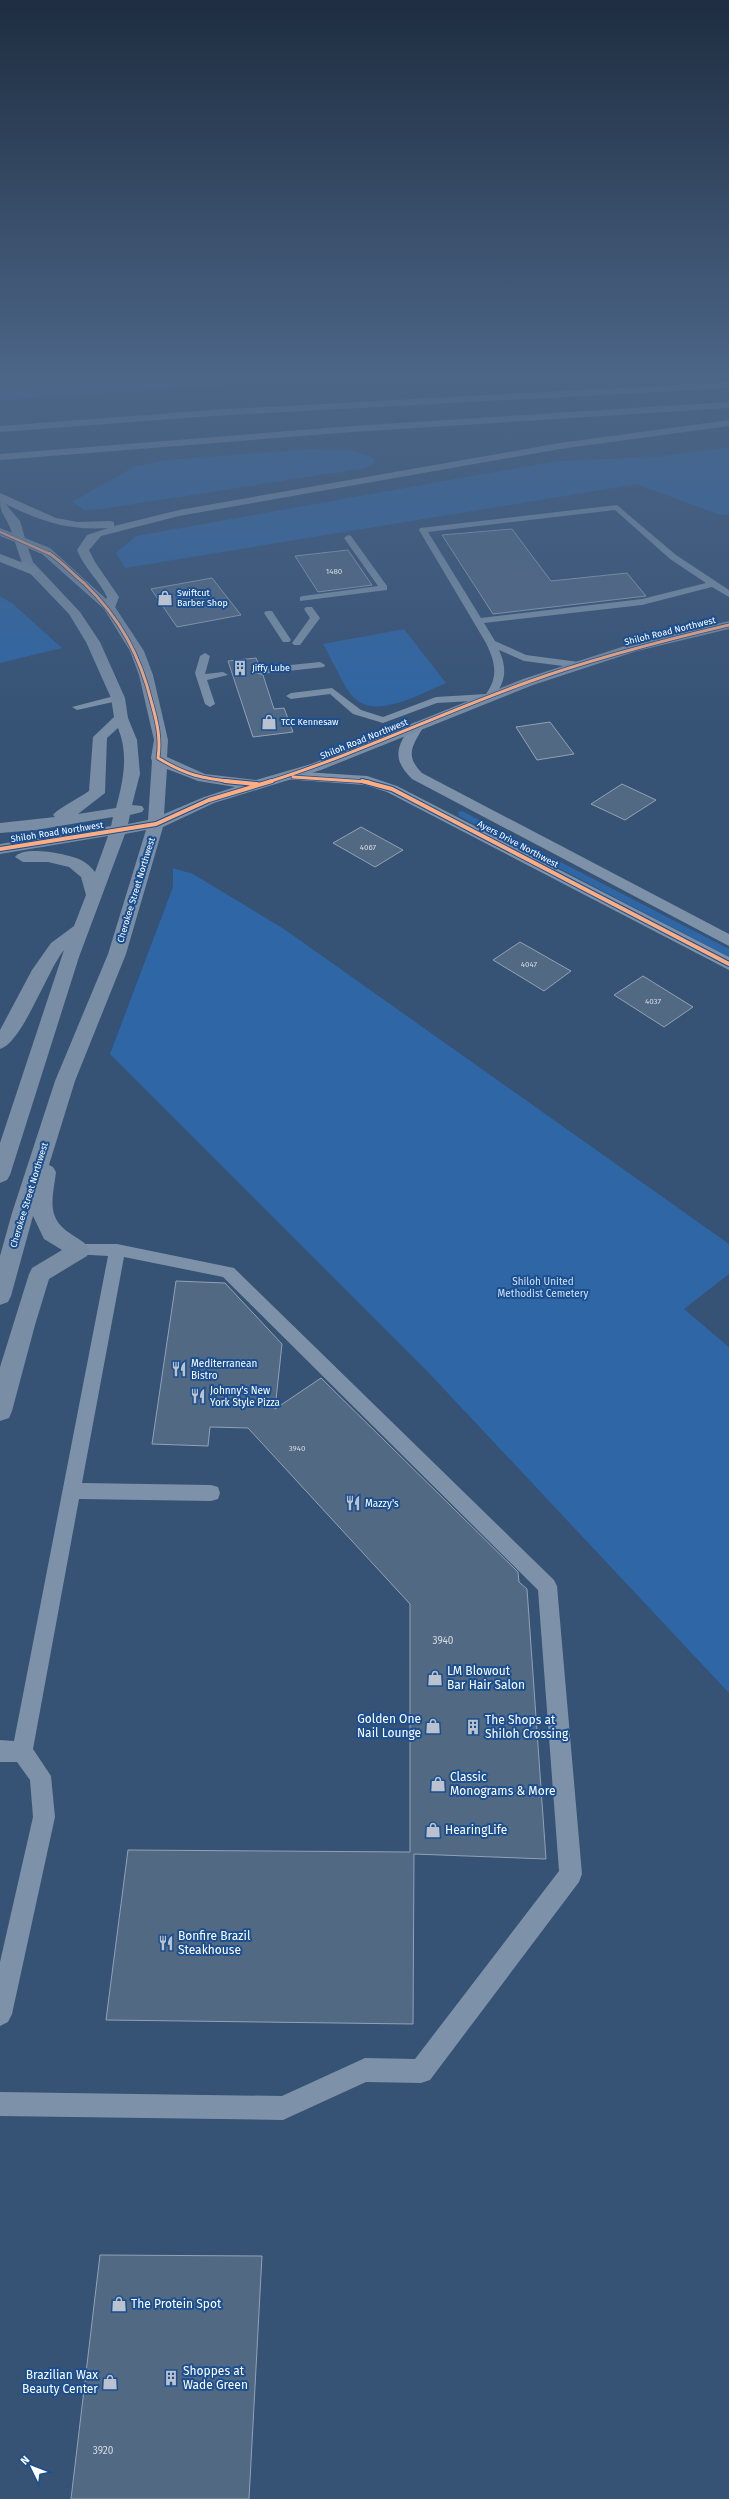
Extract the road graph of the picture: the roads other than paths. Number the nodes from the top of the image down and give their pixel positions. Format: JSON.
{"nodes":[{"id":1,"x":305,"y":492,"type":"edge"},
{"id":2,"x":0,"y":496,"type":"edge"},
{"id":3,"x":0,"y":504,"type":"edge"},
{"id":4,"x":146,"y":520,"type":"junction"},
{"id":5,"x":0,"y":532,"type":"edge"},
{"id":6,"x":348,"y":538,"type":"dead end"},
{"id":7,"x":20,"y":540,"type":"junction"},
{"id":8,"x":0,"y":558,"type":"edge"},
{"id":9,"x":33,"y":571,"type":"junction"},
{"id":10,"x":714,"y":584,"type":"junction"},
{"id":11,"x":729,"y":594,"type":"edge"},
{"id":12,"x":303,"y":599,"type":"dead end"},
{"id":13,"x":109,"y":607,"type":"junction"},
{"id":14,"x":309,"y":609,"type":"dead end"},
{"id":15,"x":269,"y":613,"type":"dead end"},
{"id":16,"x":477,"y":621,"type":"junction"},
{"id":17,"x":729,"y":625,"type":"edge"},
{"id":18,"x":286,"y":640,"type":"dead end"},
{"id":19,"x":297,"y":643,"type":"dead end"},
{"id":20,"x":491,"y":643,"type":"junction"},
{"id":21,"x":205,"y":656,"type":"dead end"},
{"id":22,"x":320,"y":665,"type":"dead end"},
{"id":23,"x":579,"y":665,"type":"junction"},
{"id":24,"x":260,"y":669,"type":"dead end"},
{"id":25,"x":222,"y":673,"type":"dead end"},
{"id":26,"x":201,"y":675,"type":"junction"},
{"id":27,"x":291,"y":696,"type":"dead end"},
{"id":28,"x":488,"y":697,"type":"junction"},
{"id":29,"x":118,"y":698,"type":"junction"},
{"id":30,"x":210,"y":704,"type":"dead end"},
{"id":31,"x":77,"y":706,"type":"dead end"},
{"id":32,"x":121,"y":718,"type":"junction"},
{"id":33,"x":417,"y":726,"type":"junction"},
{"id":34,"x":158,"y":758,"type":"junction"},
{"id":35,"x":289,"y":776,"type":"junction"},
{"id":36,"x":263,"y":785,"type":"junction"},
{"id":37,"x":209,"y":800,"type":"junction"},
{"id":38,"x":156,"y":806,"type":"junction"},
{"id":39,"x":123,"y":811,"type":"junction"},
{"id":40,"x":156,"y":824,"type":"junction"},
{"id":41,"x":36,"y":825,"type":"junction"},
{"id":42,"x":0,"y":828,"type":"edge"},
{"id":43,"x":118,"y":830,"type":"junction"},
{"id":44,"x":0,"y":849,"type":"edge"},
{"id":45,"x":0,"y":858,"type":"edge"},
{"id":46,"x":94,"y":894,"type":"junction"},
{"id":47,"x":83,"y":928,"type":"junction"},
{"id":48,"x":729,"y":941,"type":"edge"},
{"id":49,"x":729,"y":964,"type":"edge"},
{"id":50,"x":0,"y":1043,"type":"edge"},
{"id":51,"x":52,"y":1121,"type":"junction"},
{"id":52,"x":7,"y":1136,"type":"edge"},
{"id":53,"x":0,"y":1175,"type":"edge"},
{"id":54,"x":79,"y":1250,"type":"junction"},
{"id":55,"x":117,"y":1250,"type":"junction"},
{"id":56,"x":0,"y":1296,"type":"edge"},
{"id":57,"x":0,"y":1411,"type":"edge"},
{"id":58,"x":72,"y":1491,"type":"junction"},
{"id":59,"x":211,"y":1493,"type":"dead end"},
{"id":60,"x":0,"y":1751,"type":"edge"},
{"id":61,"x":22,"y":1752,"type":"junction"},
{"id":62,"x":0,"y":2014,"type":"edge"},
{"id":63,"x":0,"y":2104,"type":"edge"}],
"edges":[{"from":1,"to":4,"type":"highway"},
{"from":2,"to":4,"type":"highway"},
{"from":3,"to":7,"type":"main road"},
{"from":4,"to":13,"type":"highway"},
{"from":5,"to":7,"type":"main road","name":"Cherokee Street Northwest"},
{"from":6,"to":12,"type":"lane"},
{"from":7,"to":9,"type":"main road"},
{"from":7,"to":13,"type":"main road","name":"Cherokee Street Northwest"},
{"from":8,"to":9,"type":"highway"},
{"from":9,"to":29,"type":"main road"},
{"from":10,"to":11,"type":"lane"},
{"from":10,"to":16,"type":"lane"},
{"from":10,"to":16,"type":"lane"},
{"from":13,"to":34,"type":"main road","name":"Cherokee Street Northwest"},
{"from":14,"to":19,"type":"lane"},
{"from":15,"to":18,"type":"lane"},
{"from":16,"to":20,"type":"lane"},
{"from":17,"to":23,"type":"main road","name":"Shiloh Road Northwest"},
{"from":20,"to":23,"type":"lane"},
{"from":20,"to":28,"type":"lane"},
{"from":21,"to":26,"type":"lane"},
{"from":22,"to":24,"type":"lane"},
{"from":23,"to":28,"type":"main road","name":"Shiloh Road Northwest"},
{"from":25,"to":26,"type":"lane"},
{"from":26,"to":30,"type":"lane"},
{"from":27,"to":28,"type":"lane"},
{"from":28,"to":33,"type":"main road","name":"Shiloh Road Northwest"},
{"from":29,"to":31,"type":"lane"},
{"from":29,"to":32,"type":"main road"},
{"from":32,"to":39,"type":"main road"},
{"from":32,"to":41,"type":"main road"},
{"from":33,"to":35,"type":"main road","name":"Shiloh Road Northwest"},
{"from":33,"to":48,"type":"street","name":"Ayers Drive Northwest"},
{"from":34,"to":36,"type":"main road"},
{"from":34,"to":38,"type":"main road","name":"Cherokee Street Northwest"},
{"from":35,"to":36,"type":"main road","name":"Shiloh Road Northwest"},
{"from":35,"to":49,"type":"street","name":"Ayers Drive Northwest"},
{"from":36,"to":37,"type":"main road","name":"Shiloh Road Northwest"},
{"from":37,"to":38,"type":"main road","name":"Shiloh Road Northwest"},
{"from":37,"to":40,"type":"main road","name":"Shiloh Road Northwest"},
{"from":38,"to":39,"type":"main road","name":"Shiloh Road Northwest"},
{"from":38,"to":40,"type":"main road","name":"Cherokee Street Northwest"},
{"from":39,"to":41,"type":"main road","name":"Shiloh Road Northwest"},
{"from":39,"to":43,"type":"main road"},
{"from":40,"to":43,"type":"main road","name":"Shiloh Road Northwest"},
{"from":40,"to":51,"type":"main road","name":"Cherokee Street Northwest"},
{"from":41,"to":42,"type":"main road","name":"Shiloh Road Northwest"},
{"from":43,"to":44,"type":"main road","name":"Shiloh Road Northwest"},
{"from":43,"to":46,"type":"main road"},
{"from":45,"to":46,"type":"main road"},
{"from":46,"to":47,"type":"main road"},
{"from":47,"to":50,"type":"main road"},
{"from":47,"to":52,"type":"main road"},
{"from":51,"to":54,"type":"main road"},
{"from":51,"to":56,"type":"main road","name":"Cherokee Street Northwest"},
{"from":52,"to":53,"type":"main road"},
{"from":54,"to":55,"type":"lane"},
{"from":54,"to":57,"type":"main road"},
{"from":55,"to":58,"type":"lane"},
{"from":55,"to":63,"type":"lane"},
{"from":58,"to":59,"type":"lane"},
{"from":58,"to":61,"type":"lane"},
{"from":60,"to":61,"type":"lane"},
{"from":61,"to":62,"type":"lane"}]}
